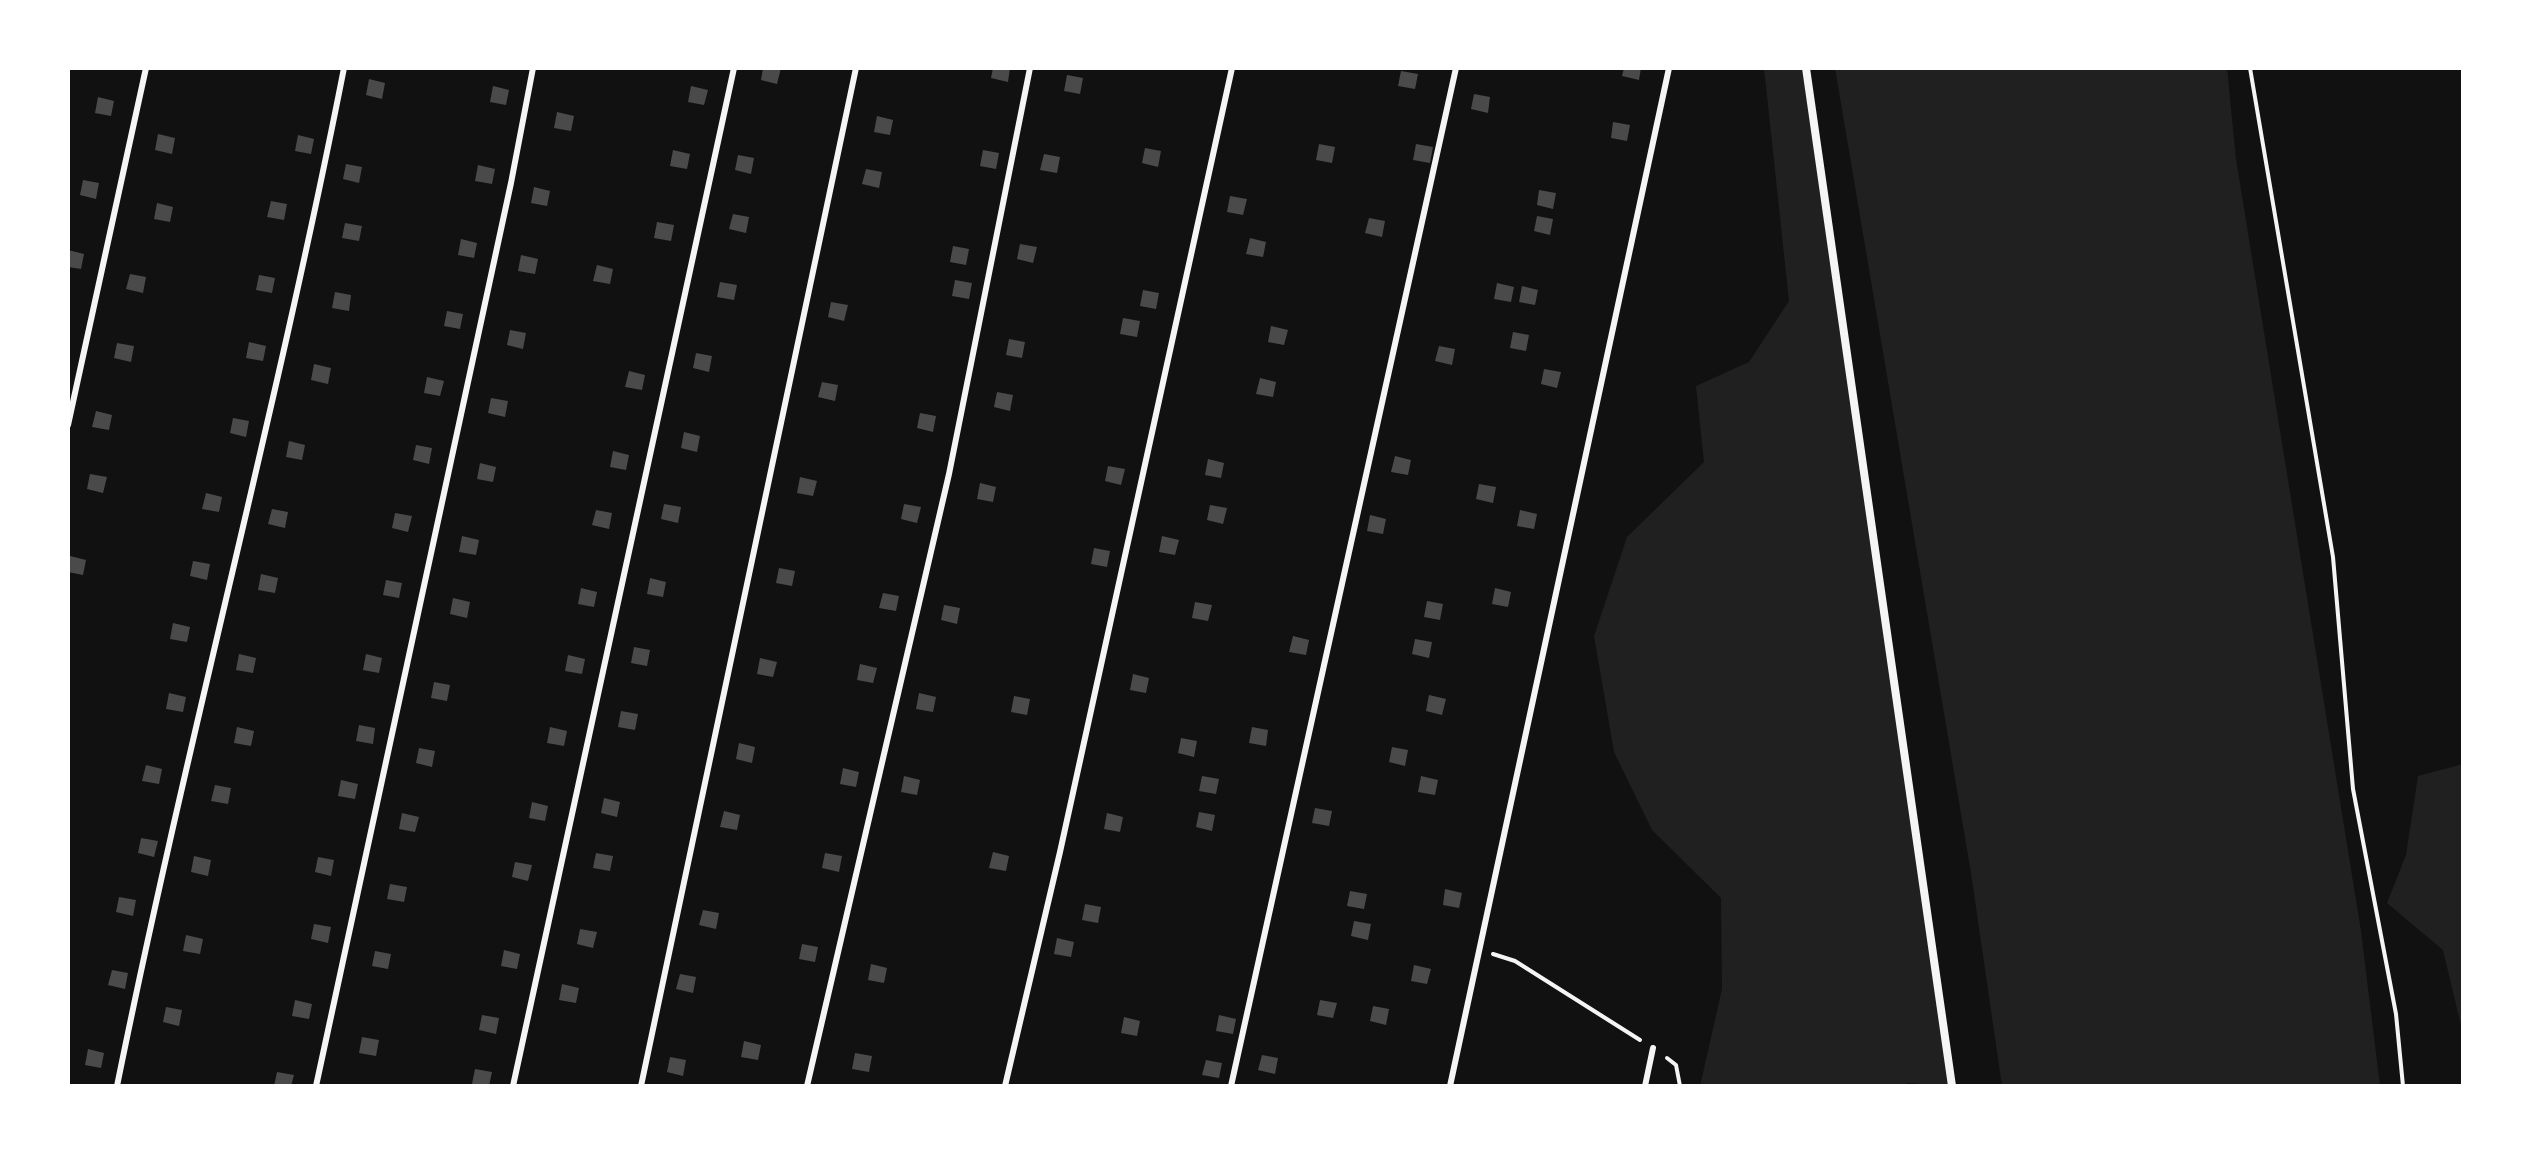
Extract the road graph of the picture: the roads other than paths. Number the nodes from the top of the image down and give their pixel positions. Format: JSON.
{"nodes":[{"id":1,"x":146,"y":68,"type":"edge"},
{"id":2,"x":344,"y":68,"type":"edge"},
{"id":3,"x":533,"y":68,"type":"edge"},
{"id":4,"x":734,"y":68,"type":"edge"},
{"id":5,"x":856,"y":68,"type":"edge"},
{"id":6,"x":1030,"y":68,"type":"edge"},
{"id":7,"x":1232,"y":68,"type":"edge"},
{"id":8,"x":1456,"y":68,"type":"edge"},
{"id":9,"x":1669,"y":68,"type":"edge"},
{"id":10,"x":1806,"y":68,"type":"edge"},
{"id":11,"x":68,"y":425,"type":"edge"},
{"id":12,"x":1653,"y":1048,"type":"road end"},
{"id":13,"x":117,"y":1086,"type":"edge"},
{"id":14,"x":316,"y":1086,"type":"edge"},
{"id":15,"x":513,"y":1086,"type":"edge"},
{"id":16,"x":641,"y":1086,"type":"edge"},
{"id":17,"x":807,"y":1086,"type":"edge"},
{"id":18,"x":1005,"y":1086,"type":"edge"},
{"id":19,"x":1231,"y":1086,"type":"edge"},
{"id":20,"x":1450,"y":1086,"type":"edge"},
{"id":21,"x":1645,"y":1086,"type":"edge"},
{"id":22,"x":1952,"y":1086,"type":"edge"}],
"edges":[{"from":1,"to":11,"type":"lane"},
{"from":2,"to":13,"type":"lane"},
{"from":3,"to":14,"type":"lane"},
{"from":4,"to":15,"type":"lane"},
{"from":5,"to":16,"type":"lane"},
{"from":6,"to":17,"type":"lane"},
{"from":7,"to":18,"type":"lane"},
{"from":8,"to":19,"type":"lane"},
{"from":9,"to":20,"type":"lane"},
{"from":10,"to":22,"type":"street"},
{"from":12,"to":21,"type":"lane"}]}
